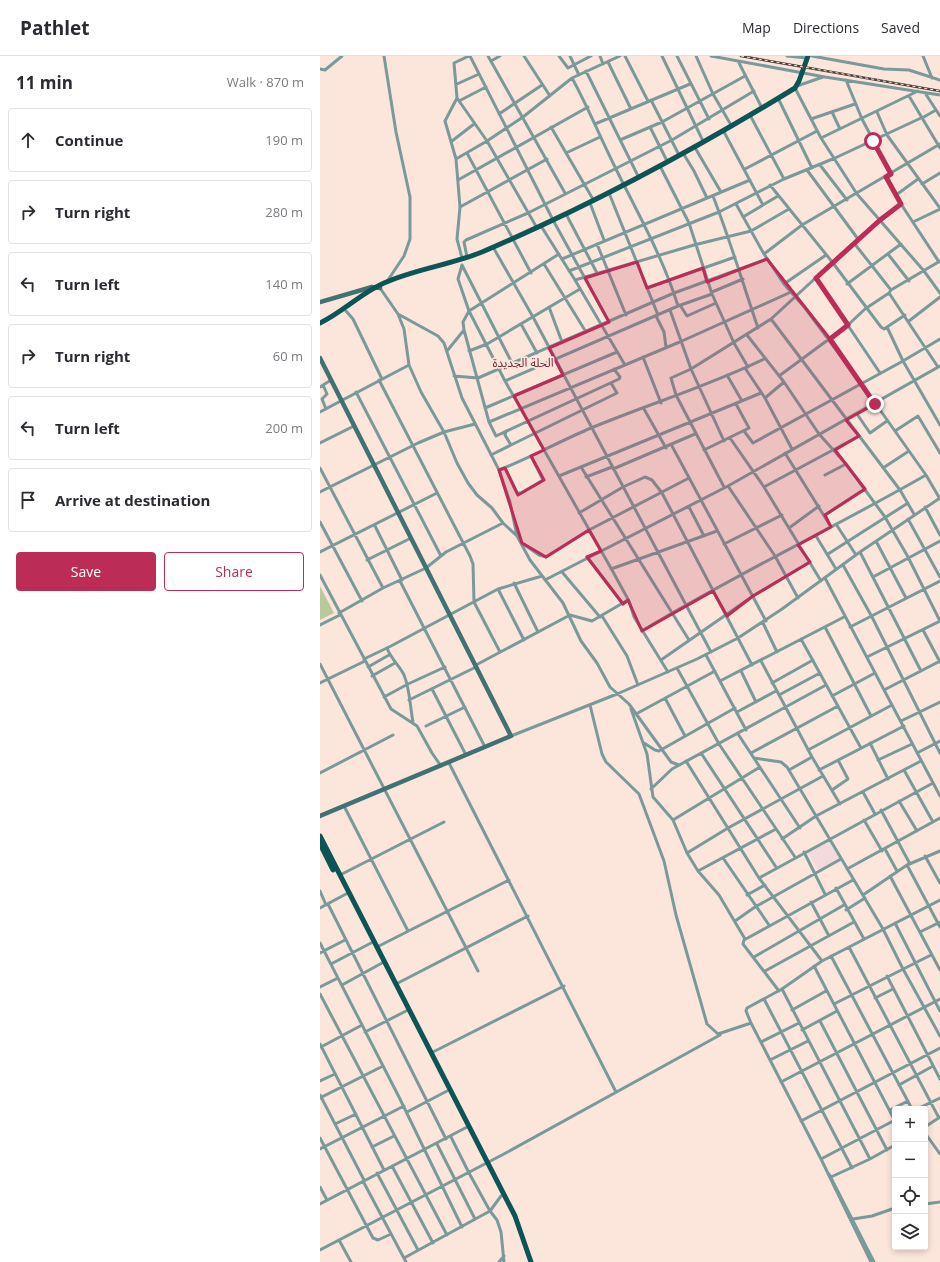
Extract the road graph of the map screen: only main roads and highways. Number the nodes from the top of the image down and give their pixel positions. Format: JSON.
{"nodes":[{"id":1,"x":809,"y":57,"type":"edge"},
{"id":2,"x":382,"y":285,"type":"junction"},
{"id":3,"x":322,"y":323,"type":"edge"},
{"id":4,"x":320,"y":836,"type":"edge"},
{"id":5,"x":320,"y":844,"type":"edge"},
{"id":6,"x":322,"y":853,"type":"edge"},
{"id":7,"x":467,"y":1127,"type":"junction"},
{"id":8,"x":486,"y":1164,"type":"junction"},
{"id":9,"x":528,"y":1262,"type":"edge"},
{"id":10,"x":531,"y":1262,"type":"edge"}],
"edges":[{"from":1,"to":2,"type":"main road"},
{"from":2,"to":3,"type":"main road"},
{"from":2,"to":3,"type":"main road"},
{"from":4,"to":7,"type":"main road"},
{"from":5,"to":6,"type":"main road"},
{"from":6,"to":7,"type":"main road"},
{"from":7,"to":8,"type":"main road"},
{"from":8,"to":9,"type":"main road"},
{"from":8,"to":10,"type":"main road"}]}
